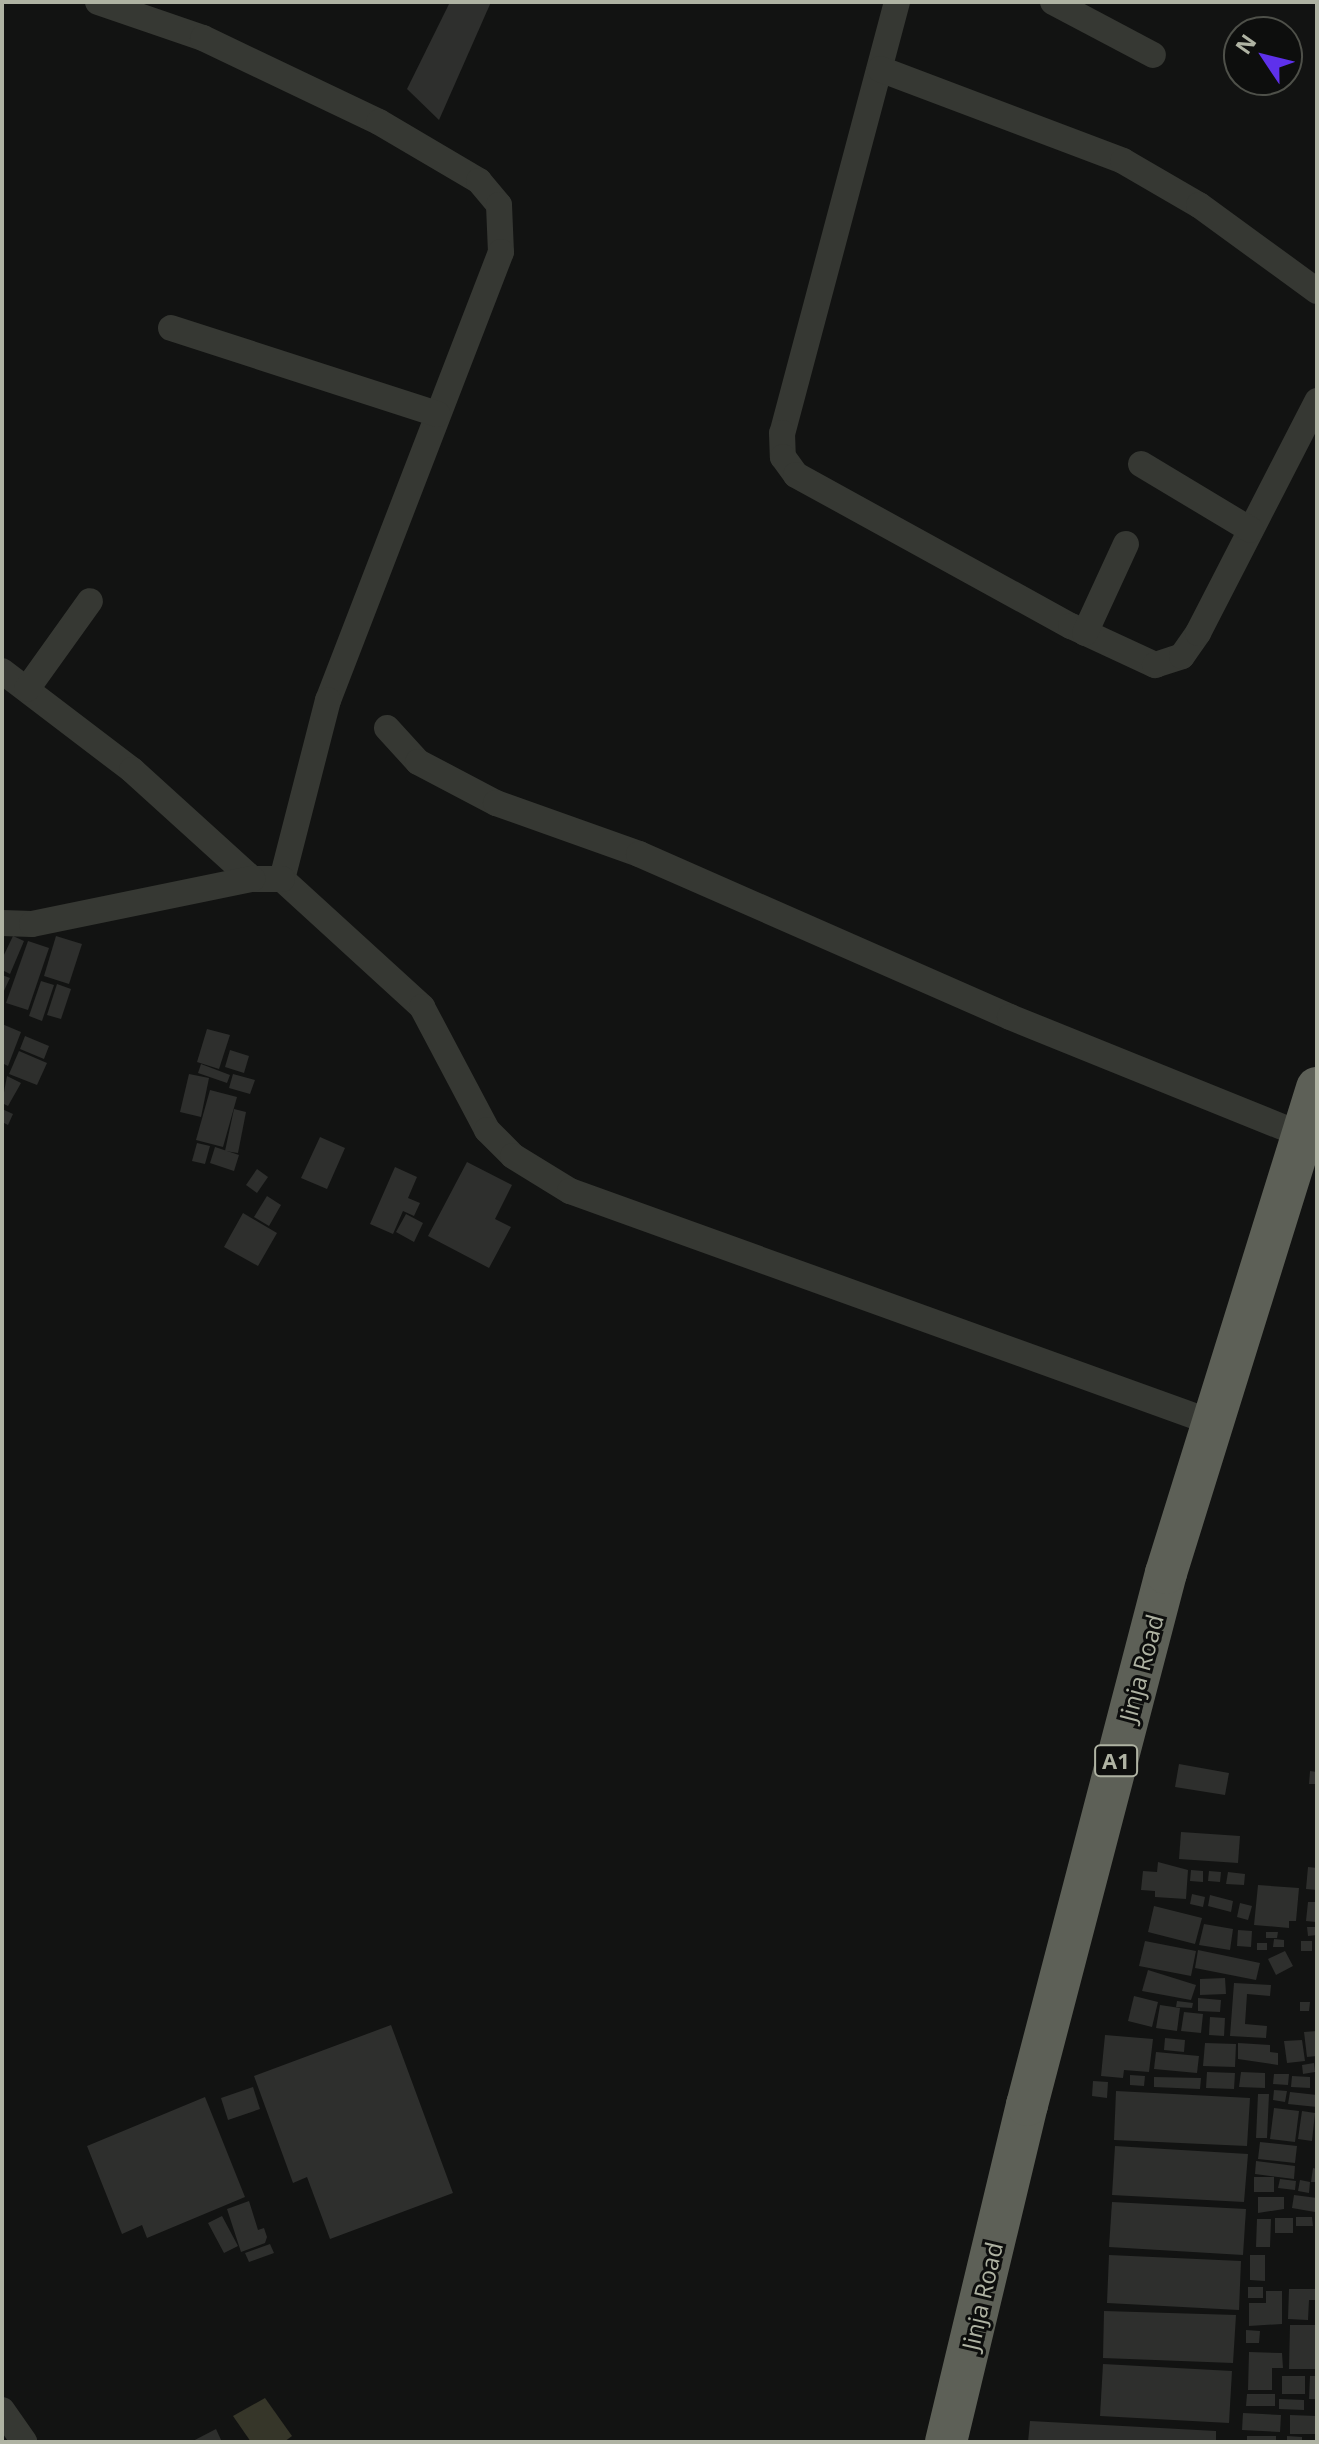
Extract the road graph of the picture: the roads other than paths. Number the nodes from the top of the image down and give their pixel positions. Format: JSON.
{"nodes":[{"id":1,"x":897,"y":2,"type":"edge"},
{"id":2,"x":1053,"y":2,"type":"edge"},
{"id":3,"x":115,"y":4,"type":"edge"},
{"id":4,"x":1153,"y":55,"type":"dead end"},
{"id":5,"x":880,"y":69,"type":"junction"},
{"id":6,"x":1317,"y":291,"type":"edge"},
{"id":7,"x":171,"y":328,"type":"dead end"},
{"id":8,"x":1317,"y":401,"type":"edge"},
{"id":9,"x":437,"y":414,"type":"junction"},
{"id":10,"x":1141,"y":464,"type":"dead end"},
{"id":11,"x":1251,"y":530,"type":"junction"},
{"id":12,"x":1126,"y":544,"type":"dead end"},
{"id":13,"x":90,"y":601,"type":"dead end"},
{"id":14,"x":1085,"y":633,"type":"junction"},
{"id":15,"x":2,"y":671,"type":"edge"},
{"id":16,"x":27,"y":689,"type":"junction"},
{"id":17,"x":387,"y":728,"type":"dead end"},
{"id":18,"x":252,"y":879,"type":"junction"},
{"id":19,"x":282,"y":879,"type":"junction"},
{"id":20,"x":2,"y":923,"type":"edge"},
{"id":21,"x":1317,"y":1088,"type":"edge"},
{"id":22,"x":1300,"y":1134,"type":"junction"},
{"id":23,"x":1211,"y":1422,"type":"junction"},
{"id":24,"x":2,"y":2410,"type":"edge"},
{"id":25,"x":24,"y":2442,"type":"edge"},
{"id":26,"x":946,"y":2442,"type":"edge"}],
"edges":[{"from":1,"to":5,"type":"street"},
{"from":2,"to":4,"type":"street"},
{"from":3,"to":9,"type":"street"},
{"from":5,"to":6,"type":"street"},
{"from":5,"to":14,"type":"street"},
{"from":7,"to":9,"type":"street"},
{"from":8,"to":11,"type":"street"},
{"from":9,"to":19,"type":"street"},
{"from":10,"to":11,"type":"street"},
{"from":11,"to":14,"type":"street"},
{"from":12,"to":14,"type":"street"},
{"from":13,"to":16,"type":"street"},
{"from":15,"to":16,"type":"street"},
{"from":16,"to":18,"type":"street"},
{"from":17,"to":22,"type":"street"},
{"from":18,"to":19,"type":"street"},
{"from":18,"to":20,"type":"street"},
{"from":19,"to":23,"type":"street"},
{"from":21,"to":22,"type":"highway","name":"Jinja Road","number":"A1"},
{"from":22,"to":23,"type":"highway","name":"Jinja Road","number":"A1"},
{"from":23,"to":26,"type":"highway","name":"Jinja Road","number":"A1"},
{"from":24,"to":25,"type":"street"}]}
